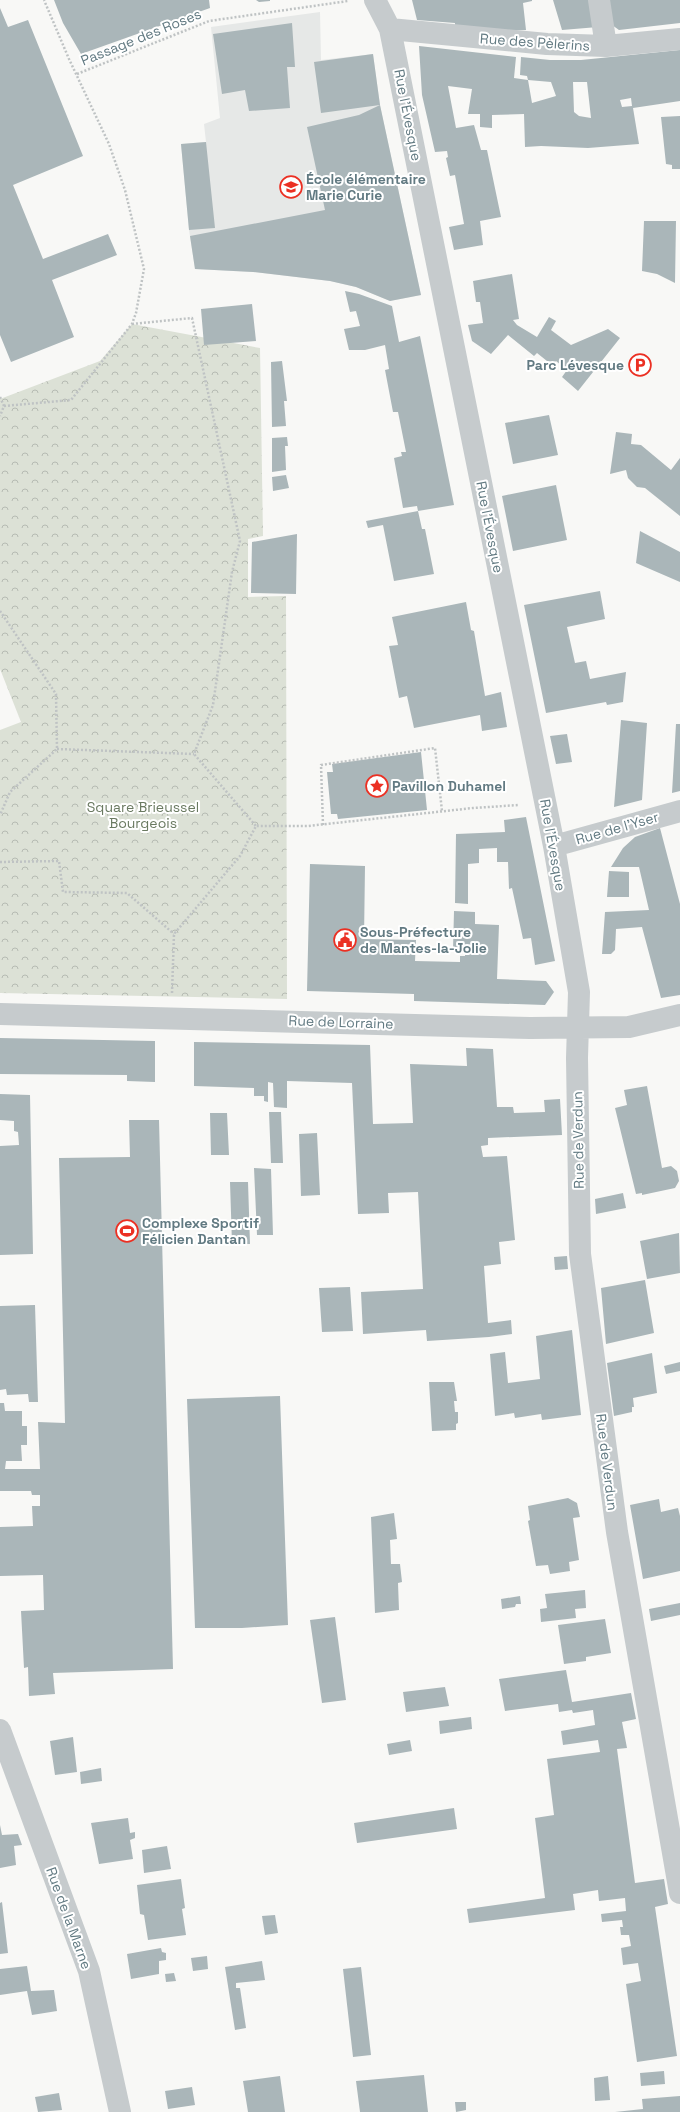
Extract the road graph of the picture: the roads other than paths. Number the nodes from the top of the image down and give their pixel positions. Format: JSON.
{"nodes":[{"id":1,"x":375,"y":0,"type":"edge"},
{"id":2,"x":599,"y":0,"type":"edge"},
{"id":3,"x":390,"y":29,"type":"junction"},
{"id":4,"x":680,"y":39,"type":"edge"},
{"id":5,"x":606,"y":46,"type":"junction"},
{"id":6,"x":680,"y":811,"type":"edge"},
{"id":7,"x":554,"y":846,"type":"junction"},
{"id":8,"x":0,"y":1014,"type":"edge"},
{"id":9,"x":680,"y":1014,"type":"edge"},
{"id":10,"x":578,"y":1026,"type":"junction"},
{"id":11,"x":0,"y":1730,"type":"edge"},
{"id":12,"x":680,"y":1893,"type":"edge"},
{"id":13,"x":120,"y":2112,"type":"edge"}],
"edges":[{"from":1,"to":3,"type":"street","name":"Rue l'Évesque"},
{"from":2,"to":5,"type":"street"},
{"from":3,"to":5,"type":"street","name":"Rue des Pèlerins"},
{"from":3,"to":7,"type":"street","name":"Rue l'Évesque"},
{"from":4,"to":5,"type":"street","name":"Rue des Pèlerins"},
{"from":6,"to":7,"type":"street","name":"Rue de l'Yser"},
{"from":7,"to":10,"type":"street","name":"Rue l'Évesque"},
{"from":8,"to":10,"type":"street","name":"Rue de Lorraine"},
{"from":9,"to":10,"type":"street","name":"Rue de Lorraine"},
{"from":10,"to":12,"type":"street","name":"Rue de Verdun"},
{"from":11,"to":13,"type":"street","name":"Rue de la Marne"}]}
